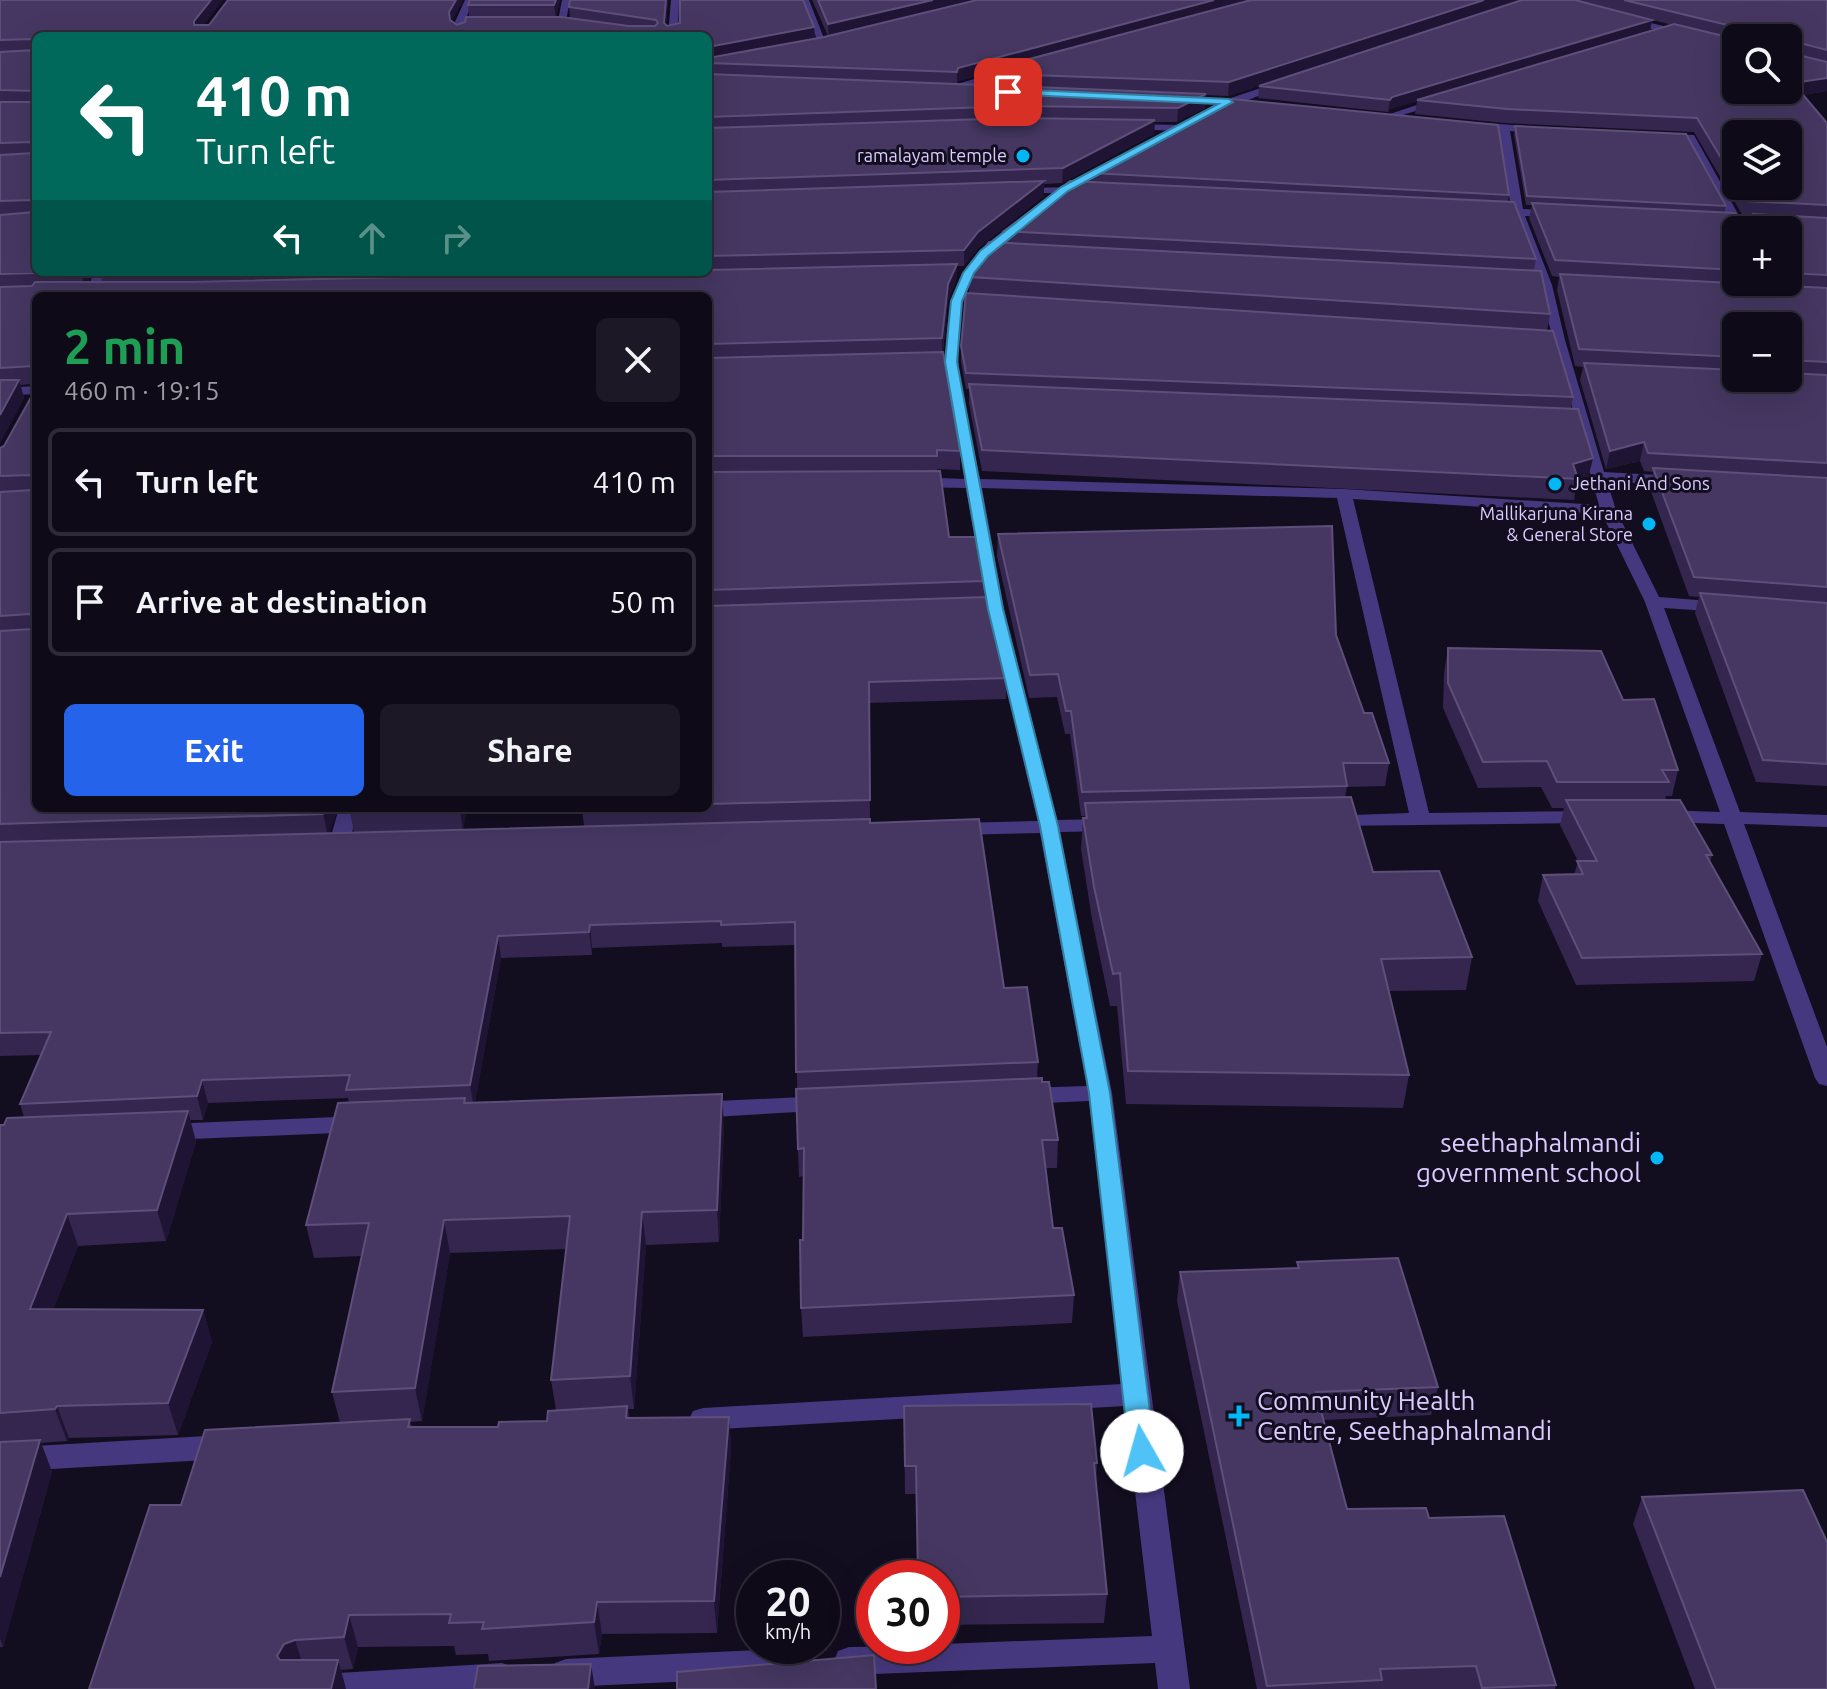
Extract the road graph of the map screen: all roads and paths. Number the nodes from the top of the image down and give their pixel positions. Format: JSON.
{"nodes":[{"id":1,"x":469,"y":0,"type":"edge"},
{"id":2,"x":566,"y":0,"type":"edge"},
{"id":3,"x":675,"y":0,"type":"edge"},
{"id":4,"x":805,"y":0,"type":"edge"},
{"id":5,"x":1609,"y":15,"type":"edge"},
{"id":6,"x":459,"y":24,"type":"junction"},
{"id":7,"x":473,"y":24,"type":"edge"},
{"id":8,"x":533,"y":24,"type":"edge"},
{"id":9,"x":562,"y":24,"type":"junction"},
{"id":10,"x":577,"y":26,"type":"edge"},
{"id":11,"x":1670,"y":31,"type":"junction"},
{"id":12,"x":460,"y":32,"type":"edge"},
{"id":13,"x":673,"y":32,"type":"edge"},
{"id":14,"x":1640,"y":40,"type":"edge"},
{"id":15,"x":838,"y":41,"type":"edge"},
{"id":16,"x":824,"y":44,"type":"junction"},
{"id":17,"x":1722,"y":44,"type":"edge"},
{"id":18,"x":809,"y":47,"type":"edge"},
{"id":19,"x":1006,"y":73,"type":"edge"},
{"id":20,"x":1303,"y":78,"type":"edge"},
{"id":21,"x":932,"y":88,"type":"edge"},
{"id":22,"x":945,"y":89,"type":"junction"},
{"id":23,"x":992,"y":91,"type":"edge"},
{"id":24,"x":1446,"y":99,"type":"edge"},
{"id":25,"x":1221,"y":101,"type":"junction"},
{"id":26,"x":1260,"y":105,"type":"edge"},
{"id":27,"x":1370,"y":115,"type":"edge"},
{"id":28,"x":1386,"y":117,"type":"junction"},
{"id":29,"x":1415,"y":120,"type":"edge"},
{"id":30,"x":1460,"y":124,"type":"edge"},
{"id":31,"x":1107,"y":127,"type":"edge"},
{"id":32,"x":1183,"y":128,"type":"junction"},
{"id":33,"x":1504,"y":129,"type":"junction"},
{"id":34,"x":1550,"y":131,"type":"edge"},
{"id":35,"x":1644,"y":135,"type":"edge"},
{"id":36,"x":1144,"y":148,"type":"edge"},
{"id":37,"x":1093,"y":183,"type":"edge"},
{"id":38,"x":1065,"y":189,"type":"junction"},
{"id":39,"x":1003,"y":191,"type":"edge"},
{"id":40,"x":1472,"y":210,"type":"edge"},
{"id":41,"x":1518,"y":213,"type":"junction"},
{"id":42,"x":1565,"y":215,"type":"edge"},
{"id":43,"x":1738,"y":216,"type":"edge"},
{"id":44,"x":0,"y":392,"type":"edge"},
{"id":45,"x":32,"y":397,"type":"edge"},
{"id":46,"x":1599,"y":476,"type":"junction"},
{"id":47,"x":1690,"y":481,"type":"edge"},
{"id":48,"x":897,"y":482,"type":"edge"},
{"id":49,"x":975,"y":482,"type":"junction"},
{"id":50,"x":1344,"y":494,"type":"junction"},
{"id":51,"x":1608,"y":510,"type":"junction"},
{"id":52,"x":1653,"y":602,"type":"junction"},
{"id":53,"x":1748,"y":609,"type":"edge"},
{"id":54,"x":348,"y":812,"type":"edge"},
{"id":55,"x":1637,"y":816,"type":"edge"},
{"id":56,"x":1729,"y":816,"type":"junction"},
{"id":57,"x":1606,"y":817,"type":"edge"},
{"id":58,"x":1420,"y":818,"type":"junction"},
{"id":59,"x":1312,"y":820,"type":"edge"},
{"id":60,"x":1827,"y":821,"type":"edge"},
{"id":61,"x":1126,"y":825,"type":"edge"},
{"id":62,"x":1049,"y":826,"type":"junction"},
{"id":63,"x":938,"y":829,"type":"edge"},
{"id":64,"x":340,"y":843,"type":"edge"},
{"id":65,"x":1827,"y":1078,"type":"edge"},
{"id":66,"x":1100,"y":1093,"type":"junction"},
{"id":67,"x":1004,"y":1097,"type":"edge"},
{"id":68,"x":845,"y":1103,"type":"edge"},
{"id":69,"x":669,"y":1111,"type":"edge"},
{"id":70,"x":382,"y":1123,"type":"edge"},
{"id":71,"x":143,"y":1133,"type":"edge"},
{"id":72,"x":1135,"y":1394,"type":"junction"},
{"id":73,"x":678,"y":1421,"type":"edge"},
{"id":74,"x":252,"y":1446,"type":"edge"},
{"id":75,"x":0,"y":1460,"type":"edge"},
{"id":76,"x":1168,"y":1649,"type":"junction"},
{"id":77,"x":654,"y":1678,"type":"edge"},
{"id":78,"x":306,"y":1689,"type":"edge"},
{"id":79,"x":1174,"y":1689,"type":"edge"}],
"edges":[{"from":1,"to":6,"type":"street"},
{"from":2,"to":9,"type":"street"},
{"from":3,"to":13,"type":"street"},
{"from":4,"to":16,"type":"street"},
{"from":5,"to":11,"type":"street"},
{"from":6,"to":7,"type":"street"},
{"from":6,"to":12,"type":"street"},
{"from":8,"to":9,"type":"street"},
{"from":9,"to":10,"type":"street"},
{"from":11,"to":14,"type":"street"},
{"from":11,"to":17,"type":"street"},
{"from":15,"to":16,"type":"street"},
{"from":16,"to":18,"type":"street"},
{"from":19,"to":22,"type":"street"},
{"from":20,"to":25,"type":"street"},
{"from":21,"to":22,"type":"street"},
{"from":22,"to":23,"type":"street"},
{"from":24,"to":28,"type":"street"},
{"from":25,"to":26,"type":"street"},
{"from":25,"to":32,"type":"street"},
{"from":27,"to":28,"type":"street"},
{"from":28,"to":29,"type":"street"},
{"from":30,"to":33,"type":"street"},
{"from":31,"to":32,"type":"street"},
{"from":32,"to":36,"type":"street"},
{"from":33,"to":34,"type":"street"},
{"from":33,"to":41,"type":"street"},
{"from":35,"to":43,"type":"street"},
{"from":37,"to":38,"type":"street"},
{"from":38,"to":39,"type":"street"},
{"from":38,"to":49,"type":"street"},
{"from":40,"to":41,"type":"street"},
{"from":41,"to":42,"type":"street"},
{"from":41,"to":46,"type":"street"},
{"from":44,"to":45,"type":"street"},
{"from":46,"to":47,"type":"street"},
{"from":46,"to":51,"type":"street"},
{"from":48,"to":49,"type":"street"},
{"from":49,"to":50,"type":"street"},
{"from":49,"to":62,"type":"street"},
{"from":50,"to":51,"type":"street"},
{"from":50,"to":58,"type":"street"},
{"from":51,"to":52,"type":"street"},
{"from":52,"to":53,"type":"street"},
{"from":52,"to":56,"type":"street"},
{"from":54,"to":64,"type":"street"},
{"from":55,"to":56,"type":"street"},
{"from":56,"to":60,"type":"street"},
{"from":56,"to":65,"type":"street"},
{"from":57,"to":58,"type":"street"},
{"from":58,"to":59,"type":"street"},
{"from":61,"to":62,"type":"street"},
{"from":62,"to":63,"type":"street"},
{"from":62,"to":66,"type":"street"},
{"from":66,"to":67,"type":"street"},
{"from":66,"to":72,"type":"street"},
{"from":68,"to":69,"type":"street"},
{"from":70,"to":71,"type":"street"},
{"from":72,"to":73,"type":"street"},
{"from":72,"to":76,"type":"street"},
{"from":74,"to":75,"type":"street"},
{"from":76,"to":77,"type":"street"},
{"from":76,"to":79,"type":"street"},
{"from":77,"to":78,"type":"street"}]}
